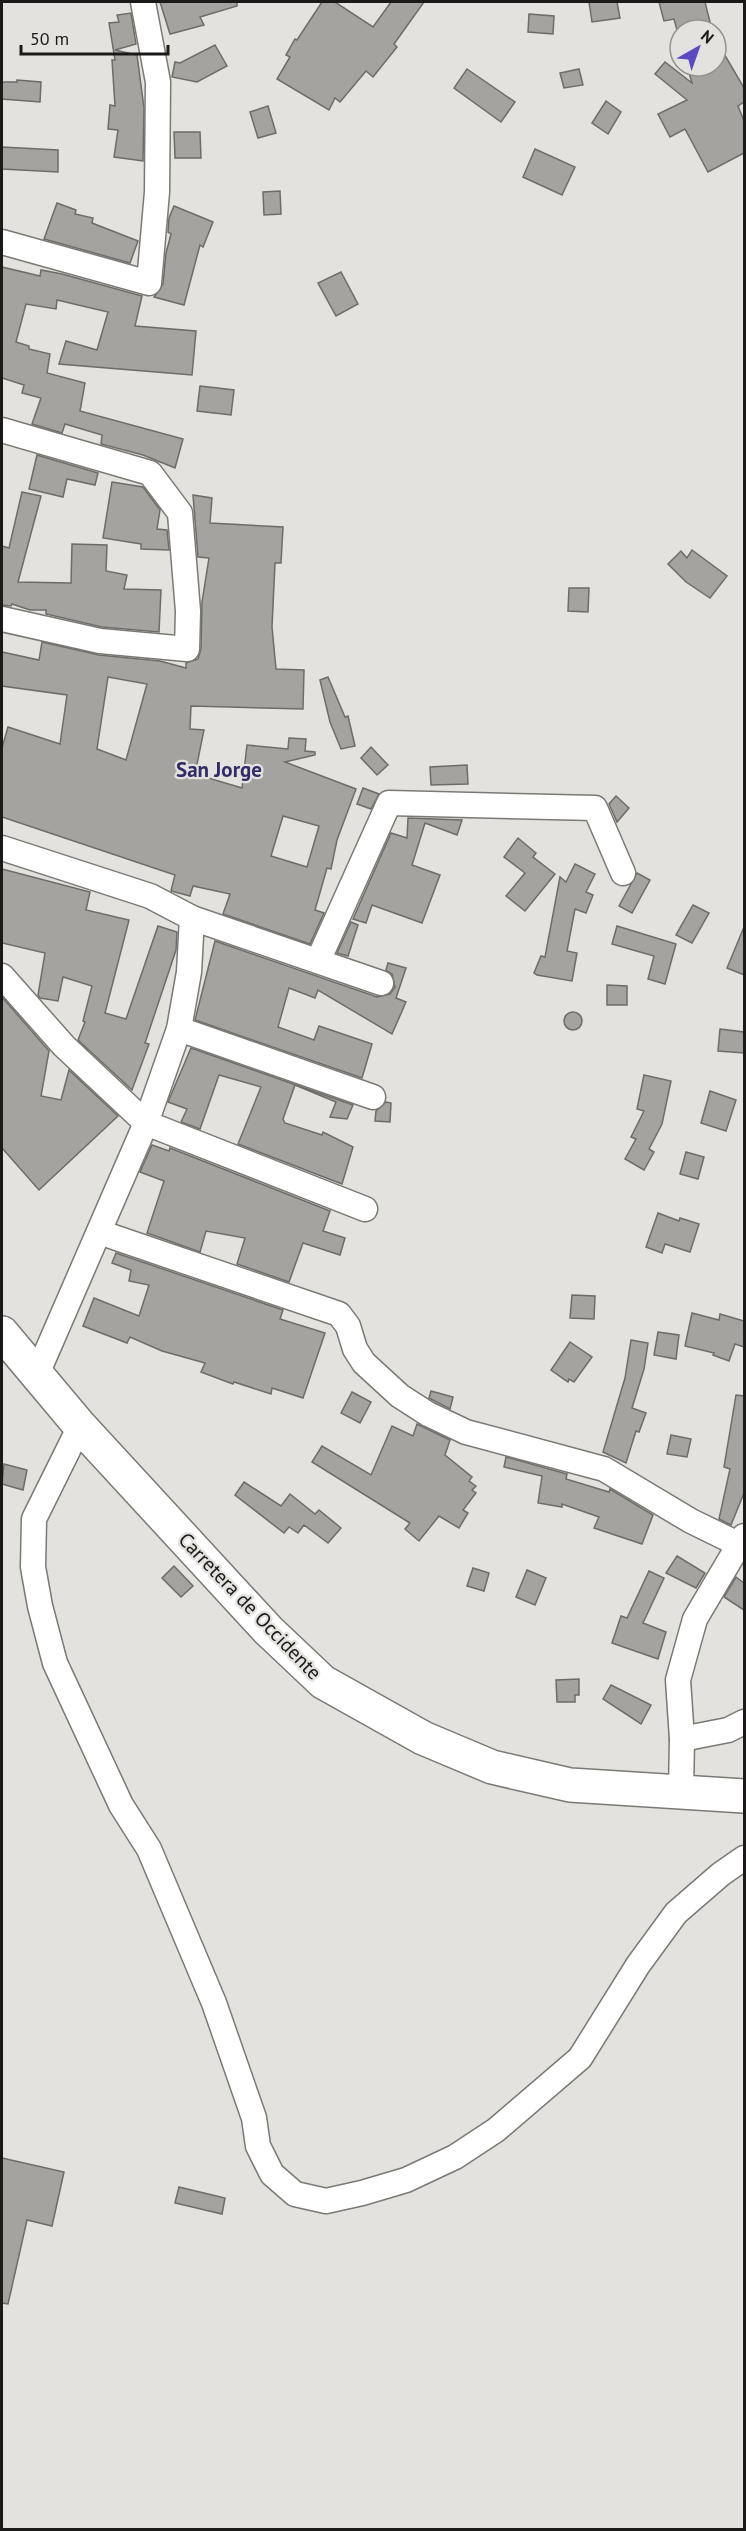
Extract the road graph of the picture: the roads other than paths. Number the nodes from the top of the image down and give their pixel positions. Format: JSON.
{"nodes":[{"id":1,"x":143,"y":2,"type":"edge"},
{"id":2,"x":2,"y":242,"type":"edge"},
{"id":3,"x":2,"y":430,"type":"edge"},
{"id":4,"x":2,"y":619,"type":"edge"},
{"id":5,"x":2,"y":848,"type":"edge"},
{"id":6,"x":623,"y":873,"type":"dead end"},
{"id":7,"x":192,"y":918,"type":"junction"},
{"id":8,"x":318,"y":961,"type":"junction"},
{"id":9,"x":2,"y":976,"type":"edge"},
{"id":10,"x":381,"y":983,"type":"dead end"},
{"id":11,"x":179,"y":1029,"type":"junction"},
{"id":12,"x":373,"y":1097,"type":"dead end"},
{"id":13,"x":146,"y":1123,"type":"junction"},
{"id":14,"x":365,"y":1209,"type":"dead end"},
{"id":15,"x":99,"y":1232,"type":"junction"},
{"id":16,"x":2,"y":1333,"type":"edge"},
{"id":17,"x":37,"y":1374,"type":"junction"},
{"id":18,"x":80,"y":1426,"type":"junction"},
{"id":19,"x":742,"y":1540,"type":"edge"},
{"id":20,"x":744,"y":1722,"type":"edge"},
{"id":21,"x":682,"y":1739,"type":"junction"},
{"id":22,"x":681,"y":1790,"type":"junction"},
{"id":23,"x":744,"y":1796,"type":"edge"},
{"id":24,"x":744,"y":1858,"type":"edge"}],
"edges":[{"from":1,"to":2,"type":"street"},
{"from":3,"to":4,"type":"street"},
{"from":5,"to":7,"type":"street"},
{"from":6,"to":8,"type":"street"},
{"from":7,"to":8,"type":"street"},
{"from":7,"to":11,"type":"street"},
{"from":8,"to":10,"type":"street"},
{"from":9,"to":13,"type":"street"},
{"from":11,"to":12,"type":"street"},
{"from":11,"to":13,"type":"street"},
{"from":13,"to":14,"type":"street"},
{"from":13,"to":15,"type":"street"},
{"from":15,"to":17,"type":"street"},
{"from":15,"to":19,"type":"street"},
{"from":16,"to":17,"type":"main road","name":"Carretera de Occidente"},
{"from":17,"to":18,"type":"main road","name":"Carretera de Occidente"},
{"from":18,"to":22,"type":"main road","name":"Carretera de Occidente"},
{"from":18,"to":24,"type":"street"},
{"from":19,"to":21,"type":"street"},
{"from":20,"to":21,"type":"street"},
{"from":21,"to":22,"type":"street"},
{"from":22,"to":23,"type":"main road","name":"Carretera de Occidente"}]}
